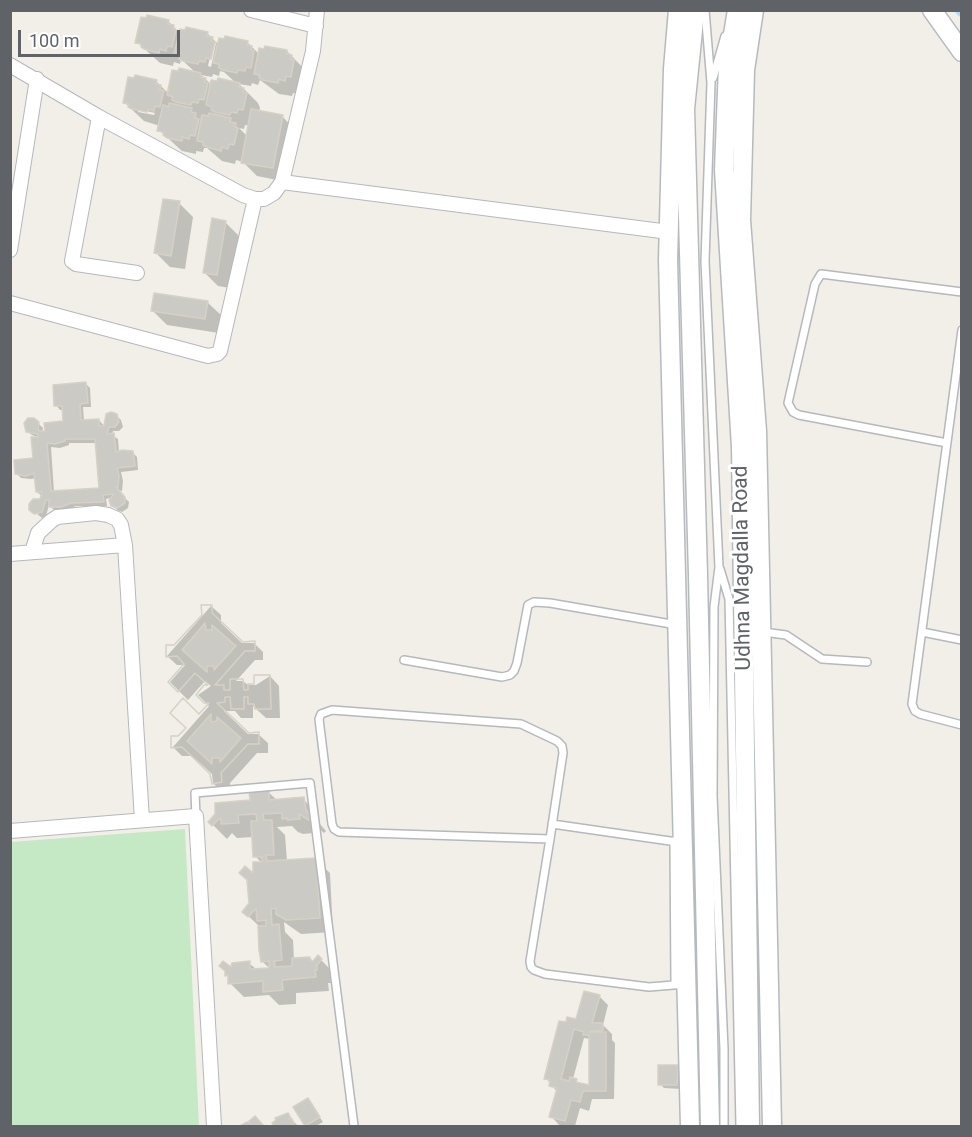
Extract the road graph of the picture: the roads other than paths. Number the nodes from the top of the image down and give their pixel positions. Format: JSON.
{"nodes":[{"id":1,"x":250,"y":10,"type":"edge"},
{"id":2,"x":317,"y":10,"type":"edge"},
{"id":3,"x":678,"y":10,"type":"edge"},
{"id":4,"x":695,"y":10,"type":"edge"},
{"id":5,"x":705,"y":10,"type":"edge"},
{"id":6,"x":730,"y":10,"type":"edge"},
{"id":7,"x":736,"y":10,"type":"edge"},
{"id":8,"x":754,"y":10,"type":"edge"},
{"id":9,"x":932,"y":10,"type":"edge"},
{"id":10,"x":316,"y":26,"type":"junction"},
{"id":11,"x":962,"y":52,"type":"edge"},
{"id":12,"x":10,"y":65,"type":"edge"},
{"id":13,"x":37,"y":79,"type":"junction"},
{"id":14,"x":711,"y":83,"type":"junction"},
{"id":15,"x":99,"y":117,"type":"junction"},
{"id":16,"x":282,"y":182,"type":"junction"},
{"id":17,"x":255,"y":199,"type":"junction"},
{"id":18,"x":669,"y":232,"type":"junction"},
{"id":19,"x":10,"y":250,"type":"edge"},
{"id":20,"x":137,"y":273,"type":"dead end"},
{"id":21,"x":962,"y":292,"type":"edge"},
{"id":22,"x":10,"y":303,"type":"edge"},
{"id":23,"x":962,"y":330,"type":"edge"},
{"id":24,"x":947,"y":443,"type":"junction"},
{"id":25,"x":673,"y":496,"type":"junction"},
{"id":26,"x":696,"y":514,"type":"junction"},
{"id":27,"x":125,"y":545,"type":"junction"},
{"id":28,"x":32,"y":552,"type":"junction"},
{"id":29,"x":10,"y":554,"type":"edge"},
{"id":30,"x":719,"y":567,"type":"junction"},
{"id":31,"x":677,"y":625,"type":"junction"},
{"id":32,"x":761,"y":632,"type":"junction"},
{"id":33,"x":922,"y":632,"type":"junction"},
{"id":34,"x":962,"y":640,"type":"edge"},
{"id":35,"x":404,"y":660,"type":"dead end"},
{"id":36,"x":867,"y":662,"type":"dead end"},
{"id":37,"x":962,"y":725,"type":"edge"},
{"id":38,"x":196,"y":816,"type":"junction"},
{"id":39,"x":142,"y":820,"type":"junction"},
{"id":40,"x":552,"y":824,"type":"junction"},
{"id":41,"x":10,"y":831,"type":"edge"},
{"id":42,"x":550,"y":839,"type":"junction"},
{"id":43,"x":678,"y":842,"type":"junction"},
{"id":44,"x":681,"y":984,"type":"junction"},
{"id":45,"x":214,"y":1126,"type":"edge"},
{"id":46,"x":354,"y":1126,"type":"edge"},
{"id":47,"x":690,"y":1126,"type":"edge"},
{"id":48,"x":710,"y":1126,"type":"edge"},
{"id":49,"x":724,"y":1126,"type":"edge"},
{"id":50,"x":740,"y":1126,"type":"edge"},
{"id":51,"x":750,"y":1126,"type":"edge"},
{"id":52,"x":772,"y":1126,"type":"edge"}],
"edges":[{"from":1,"to":10,"type":"street"},
{"from":2,"to":10,"type":"street"},
{"from":3,"to":18,"type":"street"},
{"from":4,"to":26,"type":"street"},
{"from":5,"to":14,"type":"lane"},
{"from":6,"to":14,"type":"lane"},
{"from":7,"to":51,"type":"street","name":"Udhna Magdalla Road"},
{"from":8,"to":32,"type":"street"},
{"from":9,"to":11,"type":"street"},
{"from":10,"to":16,"type":"street"},
{"from":12,"to":13,"type":"street"},
{"from":13,"to":15,"type":"street"},
{"from":13,"to":19,"type":"street"},
{"from":14,"to":30,"type":"lane"},
{"from":15,"to":17,"type":"street"},
{"from":15,"to":20,"type":"street"},
{"from":16,"to":17,"type":"street"},
{"from":16,"to":18,"type":"street"},
{"from":17,"to":22,"type":"street"},
{"from":18,"to":25,"type":"street"},
{"from":21,"to":24,"type":"lane"},
{"from":23,"to":24,"type":"lane"},
{"from":24,"to":33,"type":"lane"},
{"from":25,"to":26,"type":"street"},
{"from":25,"to":31,"type":"street"},
{"from":26,"to":48,"type":"street"},
{"from":27,"to":28,"type":"street"},
{"from":27,"to":28,"type":"street"},
{"from":27,"to":39,"type":"street"},
{"from":28,"to":29,"type":"street"},
{"from":30,"to":49,"type":"lane"},
{"from":30,"to":50,"type":"lane"},
{"from":31,"to":35,"type":"lane"},
{"from":31,"to":43,"type":"street"},
{"from":32,"to":36,"type":"lane"},
{"from":32,"to":52,"type":"street"},
{"from":33,"to":34,"type":"lane"},
{"from":33,"to":37,"type":"lane"},
{"from":38,"to":39,"type":"street"},
{"from":38,"to":45,"type":"street"},
{"from":38,"to":46,"type":"lane"},
{"from":39,"to":41,"type":"street"},
{"from":40,"to":42,"type":"lane"},
{"from":40,"to":42,"type":"lane"},
{"from":40,"to":43,"type":"lane"},
{"from":42,"to":44,"type":"lane"},
{"from":43,"to":44,"type":"street"},
{"from":44,"to":47,"type":"street"}]}
